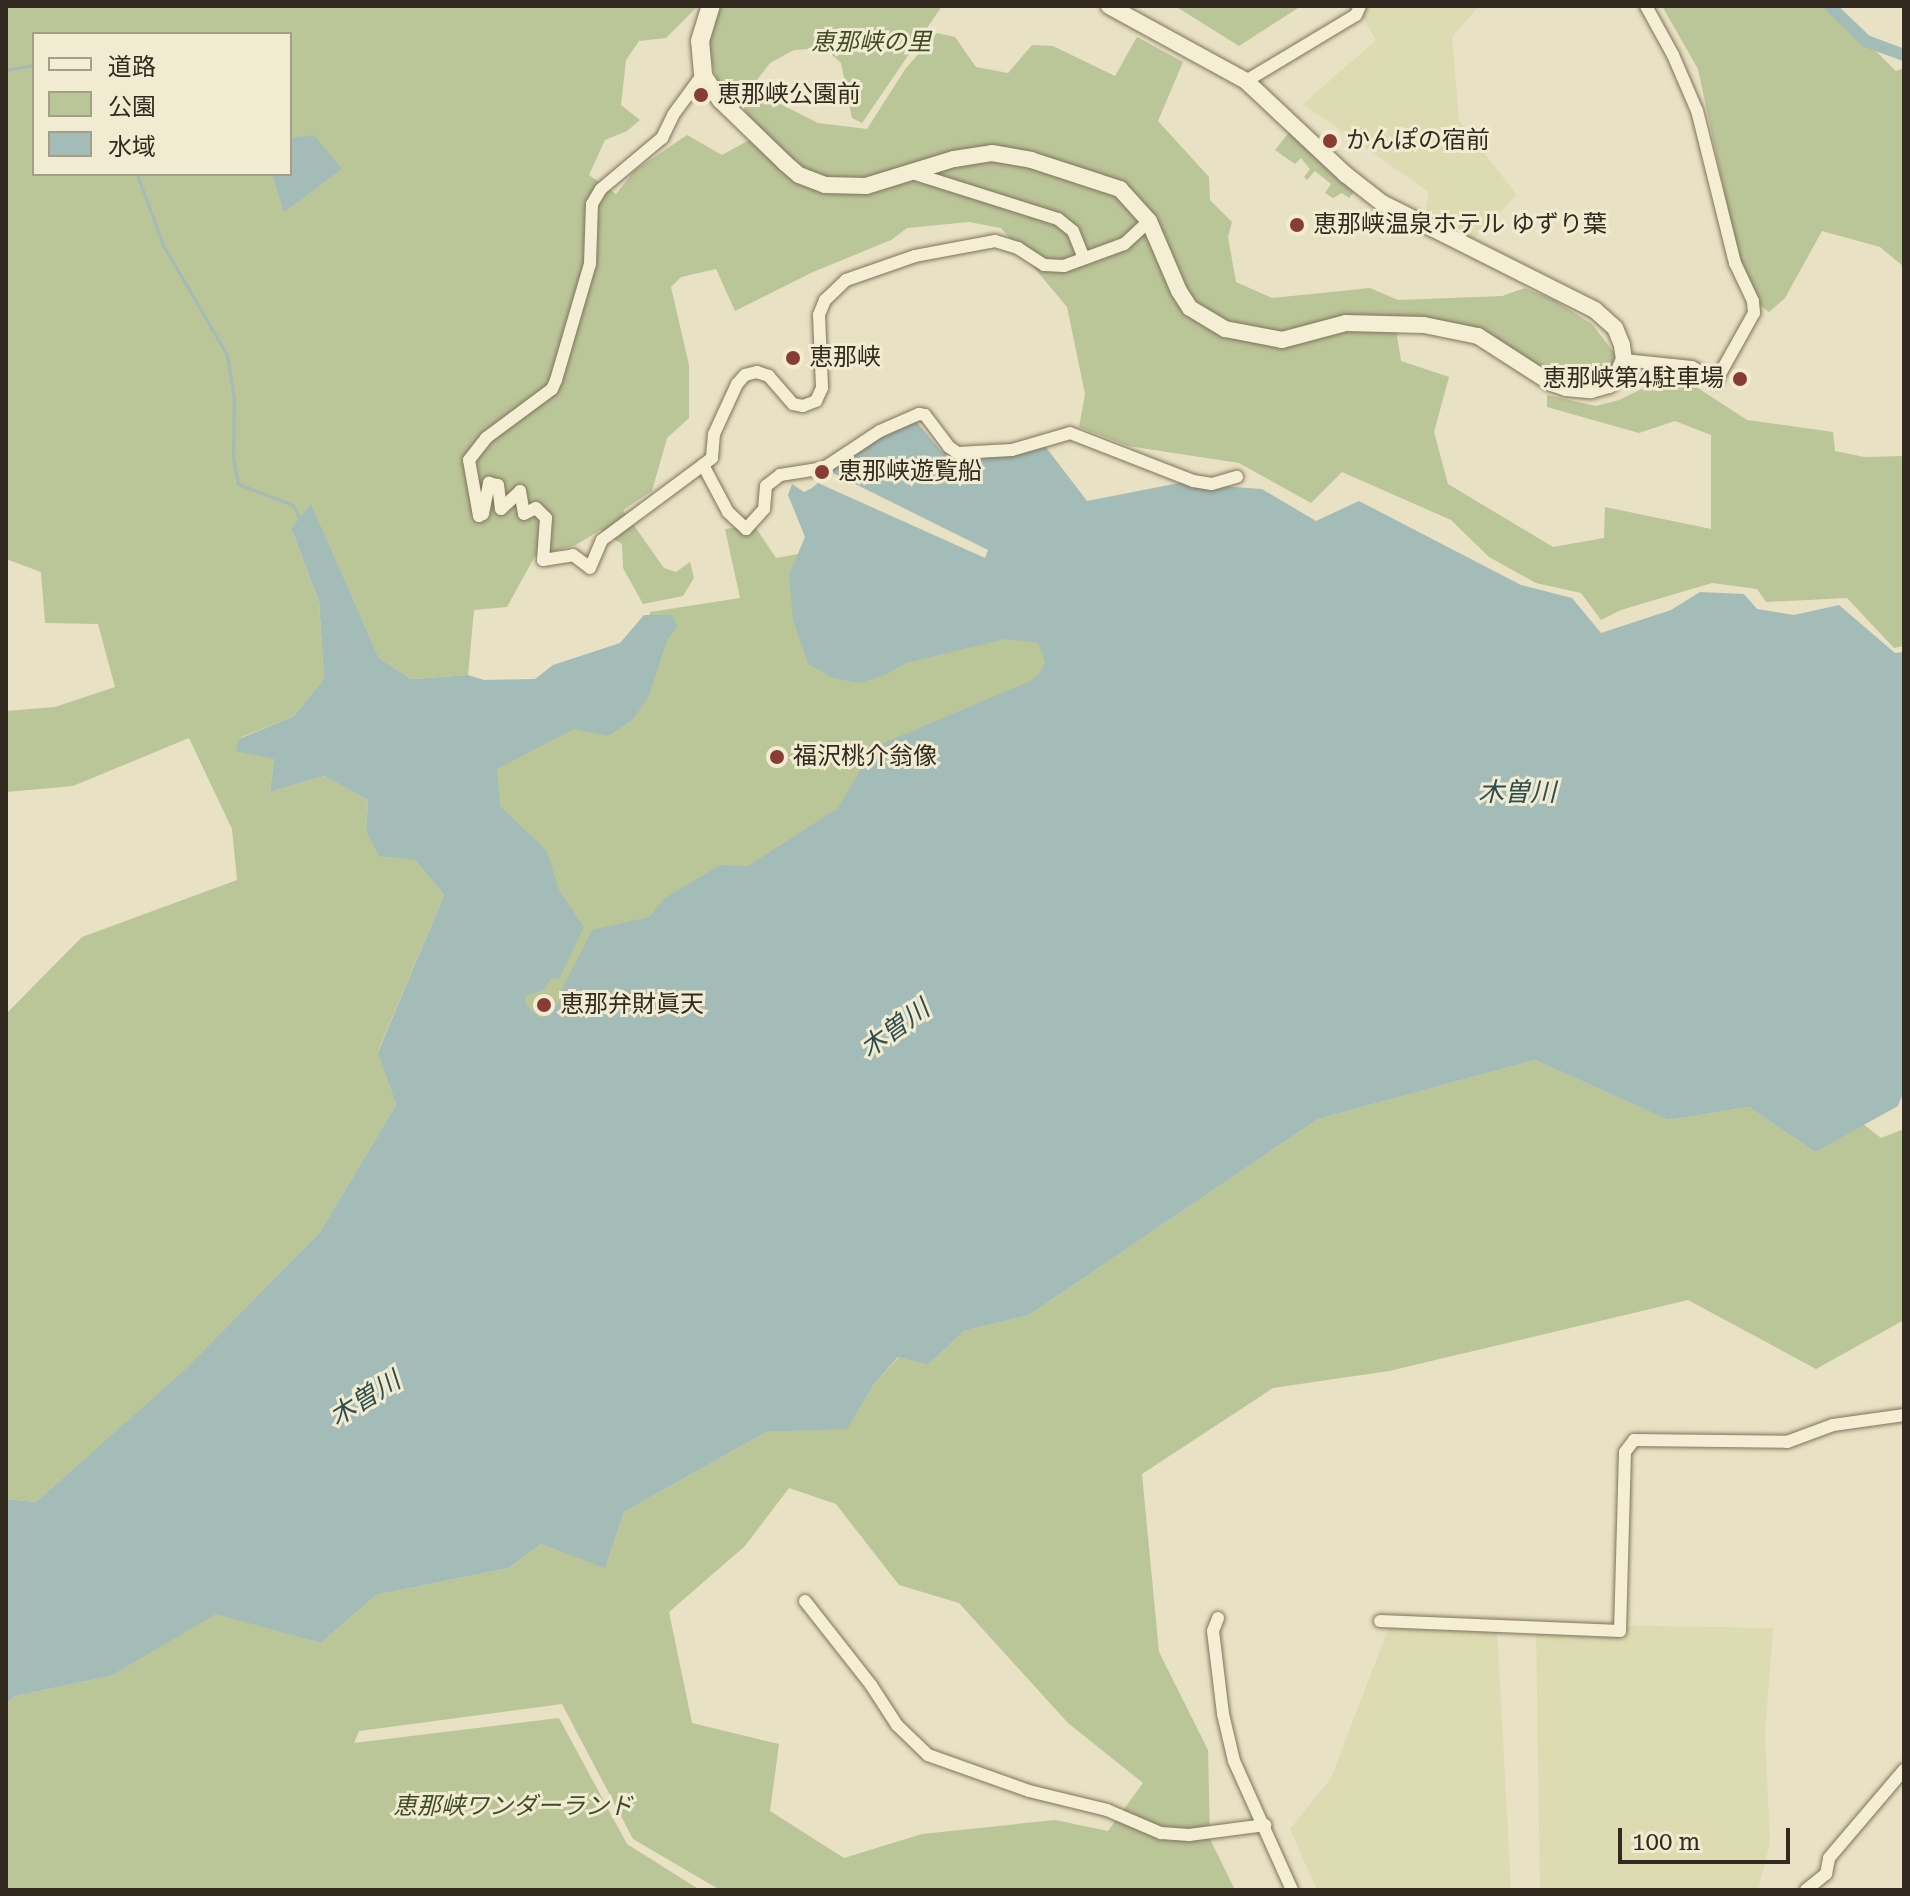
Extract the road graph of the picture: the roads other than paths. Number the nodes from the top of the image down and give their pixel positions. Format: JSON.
{"nodes":[{"id":1,"x":711,"y":6,"type":"edge"},
{"id":2,"x":1109,"y":6,"type":"edge"},
{"id":3,"x":1360,"y":6,"type":"edge"},
{"id":4,"x":1646,"y":6,"type":"edge"},
{"id":5,"x":703,"y":74,"type":"junction"},
{"id":6,"x":1246,"y":81,"type":"junction"},
{"id":7,"x":909,"y":172,"type":"junction"},
{"id":8,"x":1149,"y":221,"type":"junction"},
{"id":9,"x":1084,"y":258,"type":"junction"},
{"id":10,"x":1624,"y":360,"type":"junction"},
{"id":11,"x":703,"y":465,"type":"junction"},
{"id":12,"x":1237,"y":477,"type":"dead end"},
{"id":13,"x":1904,"y":1415,"type":"edge"},
{"id":14,"x":805,"y":1601,"type":"dead end"},
{"id":15,"x":1218,"y":1618,"type":"dead end"},
{"id":16,"x":1380,"y":1621,"type":"dead end"},
{"id":17,"x":1904,"y":1770,"type":"edge"},
{"id":18,"x":1265,"y":1825,"type":"junction"},
{"id":19,"x":1292,"y":1890,"type":"edge"},
{"id":20,"x":1806,"y":1890,"type":"edge"}],
"edges":[{"from":1,"to":5,"type":"main road"},
{"from":2,"to":6,"type":"street"},
{"from":3,"to":6,"type":"street"},
{"from":4,"to":10,"type":"street"},
{"from":5,"to":7,"type":"street"},
{"from":5,"to":11,"type":"street"},
{"from":6,"to":10,"type":"street"},
{"from":7,"to":8,"type":"street"},
{"from":7,"to":9,"type":"street"},
{"from":8,"to":9,"type":"street"},
{"from":8,"to":10,"type":"street"},
{"from":9,"to":11,"type":"street"},
{"from":11,"to":12,"type":"street"},
{"from":13,"to":16,"type":"street"},
{"from":14,"to":18,"type":"street"},
{"from":15,"to":18,"type":"street"},
{"from":17,"to":20,"type":"street"},
{"from":18,"to":19,"type":"street"}]}
